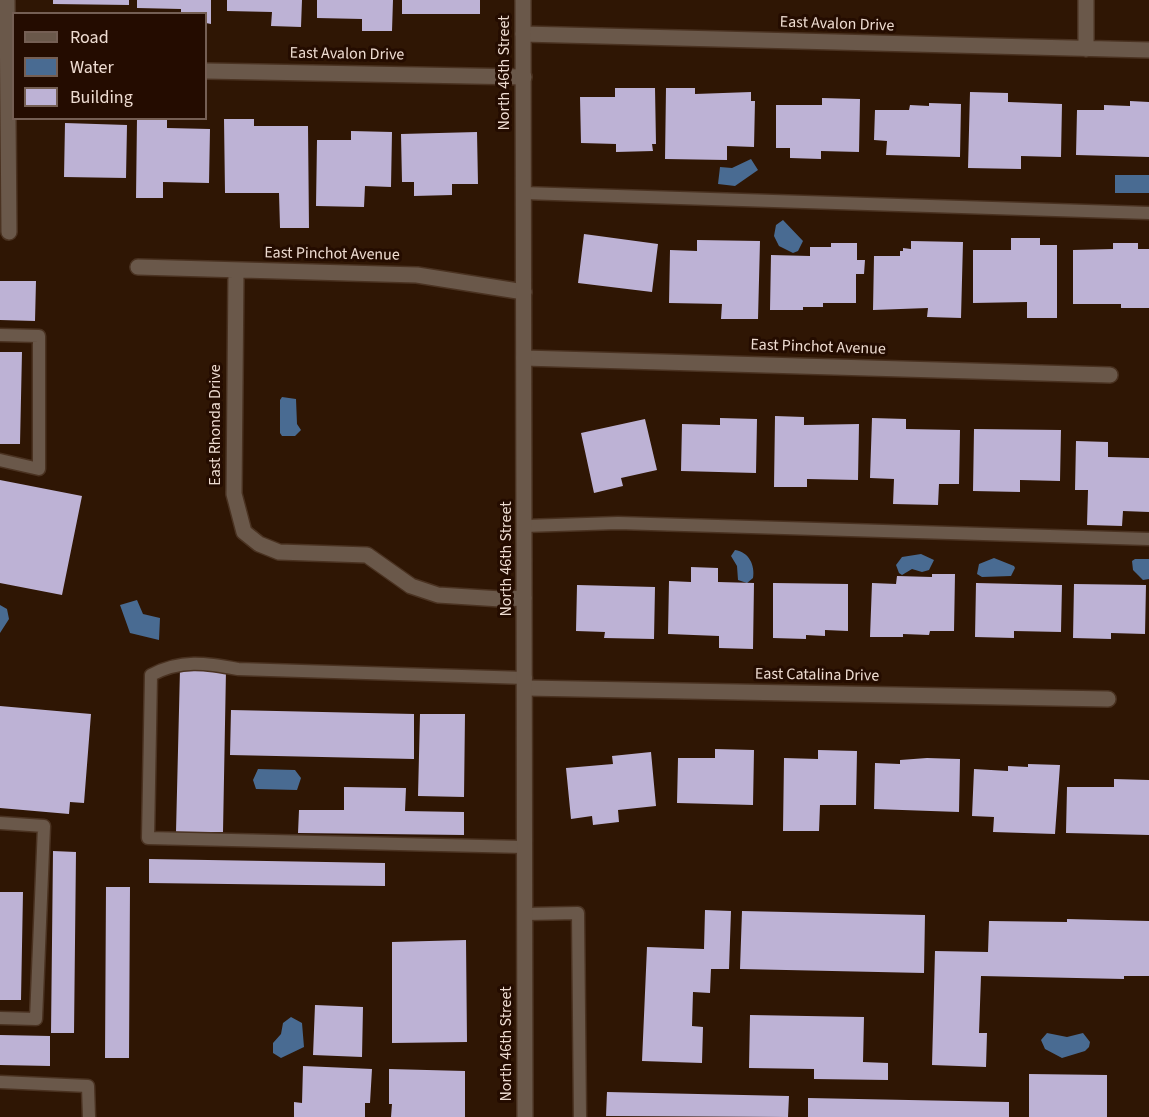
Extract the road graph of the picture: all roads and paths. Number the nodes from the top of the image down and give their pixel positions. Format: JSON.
{"nodes":[{"id":1,"x":7,"y":0,"type":"edge"},
{"id":2,"x":523,"y":0,"type":"edge"},
{"id":3,"x":1086,"y":0,"type":"edge"},
{"id":4,"x":523,"y":34,"type":"junction"},
{"id":5,"x":1086,"y":50,"type":"junction"},
{"id":6,"x":1149,"y":50,"type":"edge"},
{"id":7,"x":10,"y":67,"type":"edge"},
{"id":8,"x":207,"y":71,"type":"edge"},
{"id":9,"x":524,"y":77,"type":"junction"},
{"id":10,"x":523,"y":194,"type":"junction"},
{"id":11,"x":1149,"y":213,"type":"edge"},
{"id":12,"x":9,"y":232,"type":"dead end"},
{"id":13,"x":138,"y":267,"type":"dead end"},
{"id":14,"x":236,"y":271,"type":"junction"},
{"id":15,"x":524,"y":292,"type":"junction"},
{"id":16,"x":0,"y":335,"type":"edge"},
{"id":17,"x":524,"y":358,"type":"junction"},
{"id":18,"x":1110,"y":375,"type":"dead end"},
{"id":19,"x":0,"y":460,"type":"edge"},
{"id":20,"x":524,"y":526,"type":"junction"},
{"id":21,"x":1149,"y":539,"type":"edge"},
{"id":22,"x":524,"y":598,"type":"junction"},
{"id":23,"x":526,"y":683,"type":"junction"},
{"id":24,"x":1108,"y":699,"type":"dead end"},
{"id":25,"x":0,"y":823,"type":"edge"},
{"id":26,"x":524,"y":847,"type":"junction"},
{"id":27,"x":525,"y":914,"type":"junction"},
{"id":28,"x":0,"y":1018,"type":"edge"},
{"id":29,"x":0,"y":1082,"type":"edge"},
{"id":30,"x":89,"y":1117,"type":"edge"},
{"id":31,"x":525,"y":1117,"type":"edge"},
{"id":32,"x":580,"y":1117,"type":"edge"}],
"edges":[{"from":1,"to":7,"type":"street"},
{"from":2,"to":4,"type":"street","name":"North 46th Street"},
{"from":3,"to":5,"type":"street"},
{"from":4,"to":5,"type":"street","name":"East Avalon Drive"},
{"from":4,"to":9,"type":"street","name":"North 46th Street"},
{"from":5,"to":6,"type":"street","name":"East Avalon Drive"},
{"from":7,"to":12,"type":"street"},
{"from":8,"to":9,"type":"street","name":"East Avalon Drive"},
{"from":9,"to":10,"type":"street","name":"North 46th Street"},
{"from":10,"to":11,"type":"lane"},
{"from":10,"to":15,"type":"street","name":"North 46th Street"},
{"from":13,"to":14,"type":"street","name":"East Pinchot Avenue"},
{"from":14,"to":15,"type":"street","name":"East Pinchot Avenue"},
{"from":14,"to":22,"type":"street","name":"East Rhonda Drive"},
{"from":15,"to":17,"type":"street","name":"North 46th Street"},
{"from":16,"to":19,"type":"lane"},
{"from":17,"to":18,"type":"street","name":"East Pinchot Avenue"},
{"from":17,"to":20,"type":"street","name":"North 46th Street"},
{"from":20,"to":21,"type":"lane"},
{"from":20,"to":22,"type":"street","name":"North 46th Street"},
{"from":22,"to":23,"type":"street","name":"North 46th Street"},
{"from":23,"to":24,"type":"street","name":"East Catalina Drive"},
{"from":23,"to":26,"type":"street","name":"North 46th Street"},
{"from":23,"to":26,"type":"lane"},
{"from":25,"to":28,"type":"lane"},
{"from":26,"to":27,"type":"street","name":"North 46th Street"},
{"from":27,"to":31,"type":"street","name":"North 46th Street"},
{"from":27,"to":32,"type":"lane"},
{"from":29,"to":30,"type":"lane"}]}
